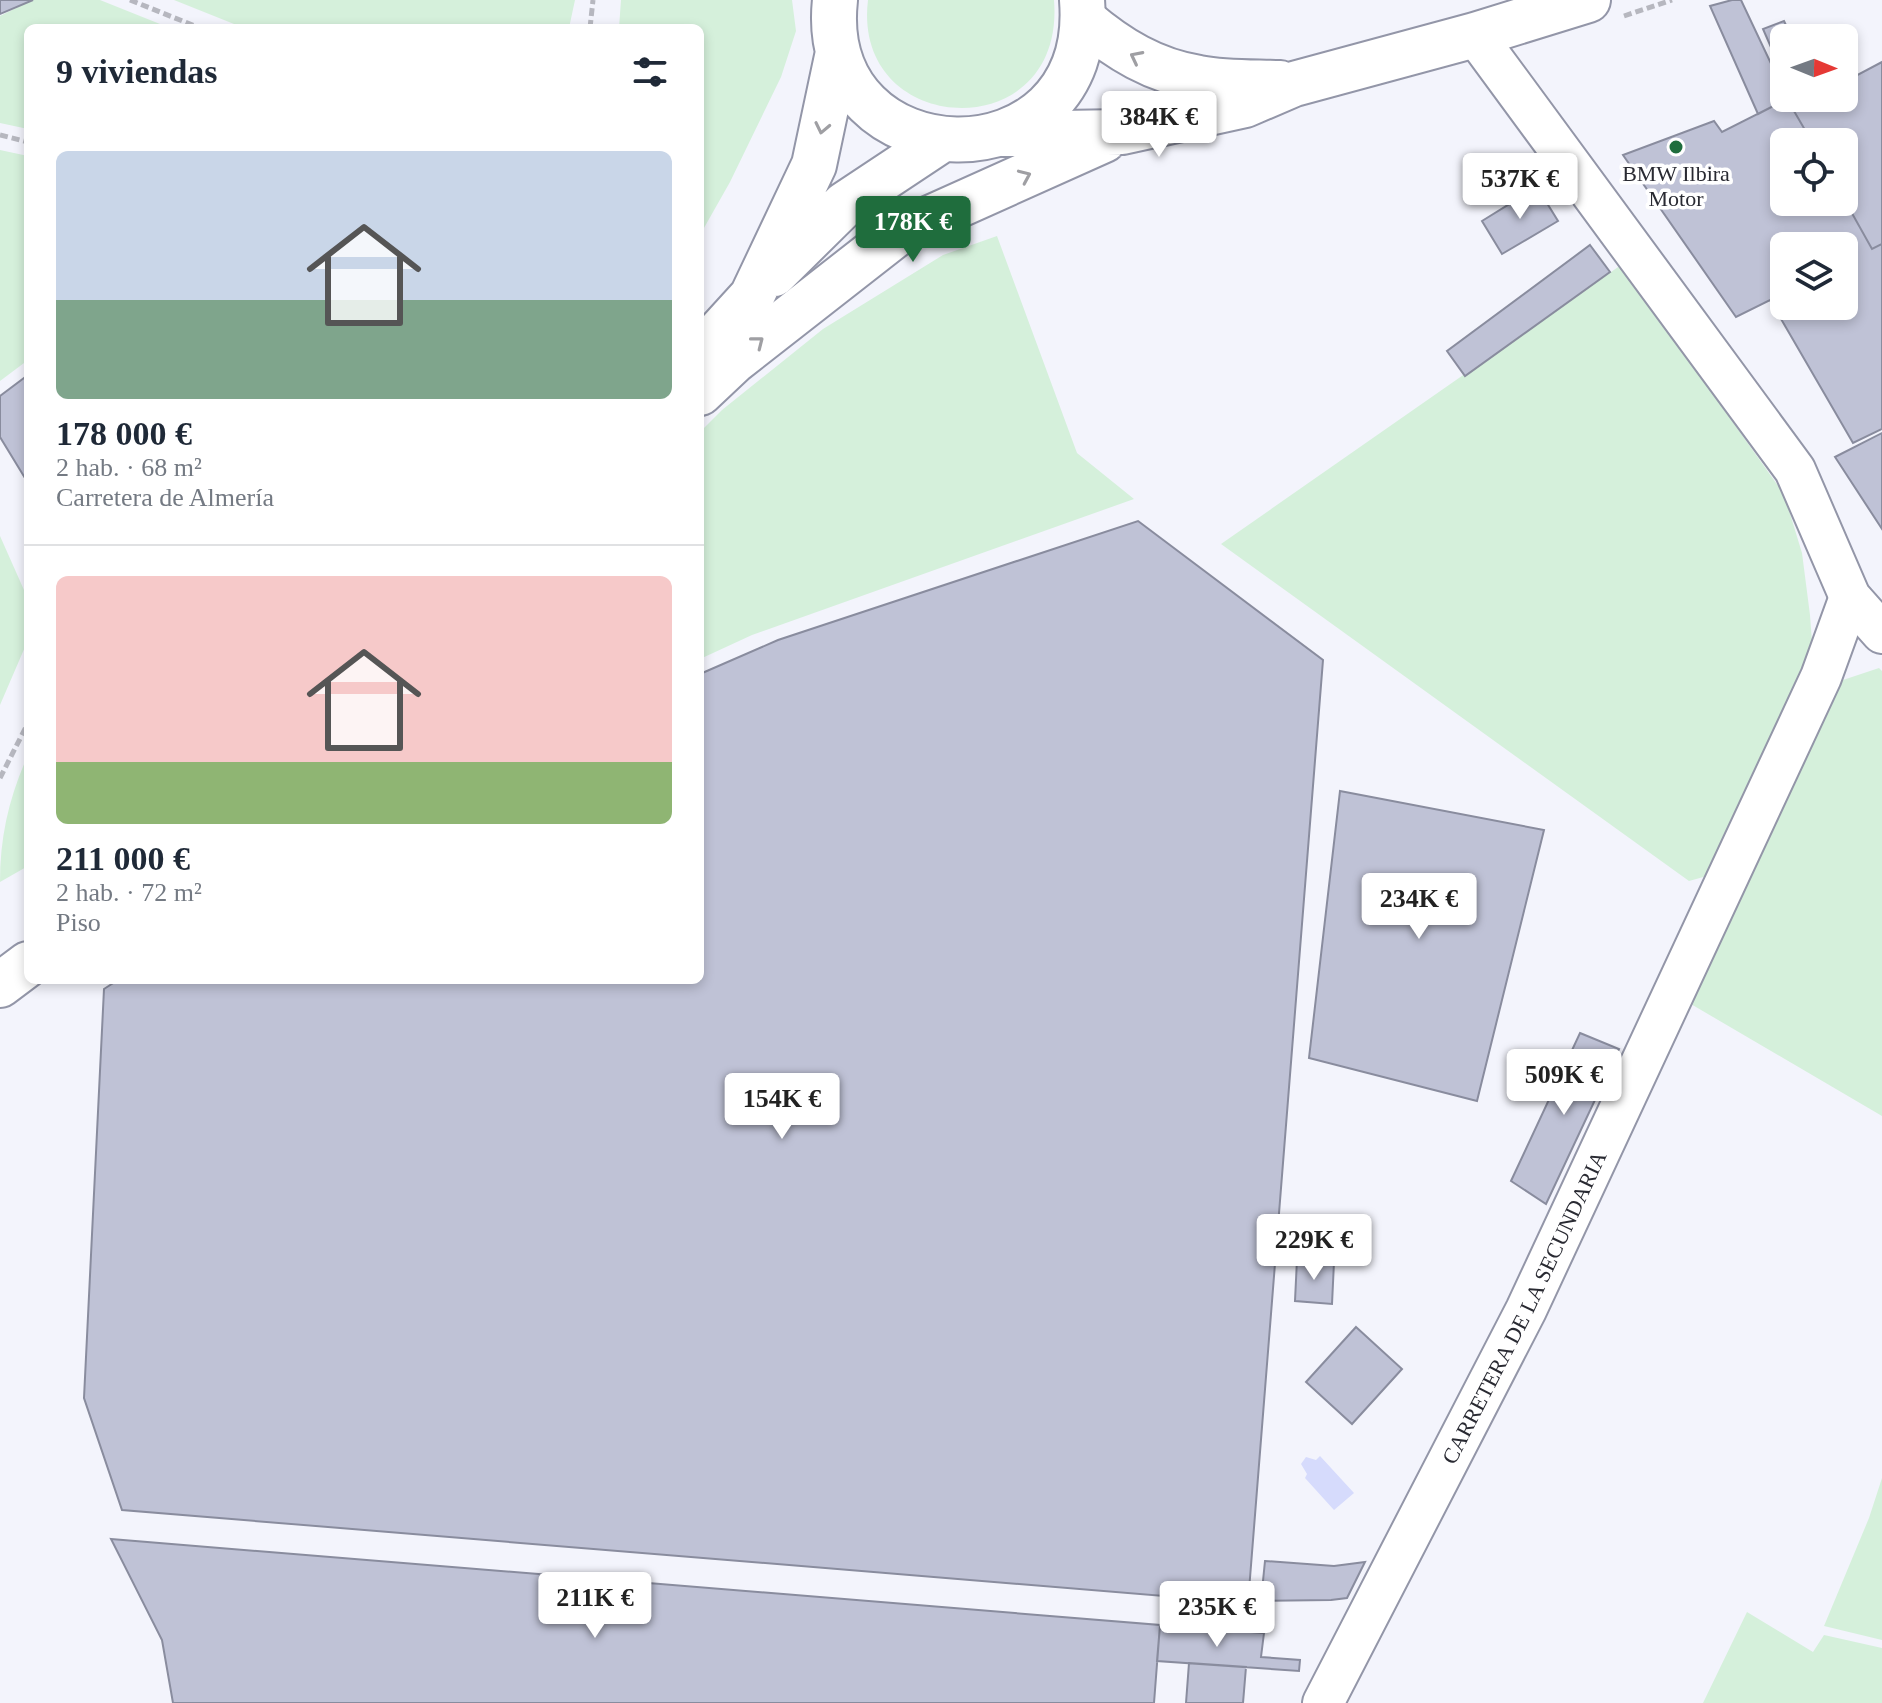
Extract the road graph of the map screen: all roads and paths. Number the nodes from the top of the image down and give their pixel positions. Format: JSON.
{"nodes":[{"id":1,"x":130,"y":0,"type":"edge"},
{"id":2,"x":593,"y":0,"type":"edge"},
{"id":3,"x":835,"y":0,"type":"edge"},
{"id":4,"x":1588,"y":0,"type":"edge"},
{"id":5,"x":1083,"y":10,"type":"edge"},
{"id":6,"x":190,"y":24,"type":"edge"},
{"id":7,"x":590,"y":24,"type":"edge"},
{"id":8,"x":1475,"y":35,"type":"junction"},
{"id":9,"x":838,"y":52,"type":"junction"},
{"id":10,"x":1294,"y":84,"type":"junction"},
{"id":11,"x":1122,"y":132,"type":"junction"},
{"id":12,"x":1003,"y":134,"type":"junction"},
{"id":13,"x":0,"y":135,"type":"edge"},
{"id":14,"x":24,"y":141,"type":"edge"},
{"id":15,"x":940,"y":141,"type":"junction"},
{"id":16,"x":752,"y":296,"type":"junction"},
{"id":17,"x":704,"y":349,"type":"edge"},
{"id":18,"x":704,"y":389,"type":"edge"},
{"id":19,"x":1850,"y":597,"type":"junction"},
{"id":20,"x":1882,"y":633,"type":"edge"},
{"id":21,"x":24,"y":731,"type":"edge"},
{"id":22,"x":0,"y":778,"type":"edge"},
{"id":23,"x":24,"y":967,"type":"edge"},
{"id":24,"x":0,"y":985,"type":"edge"},
{"id":25,"x":1323,"y":1703,"type":"edge"}],
"edges":[{"from":1,"to":6,"type":"path"},
{"from":2,"to":7,"type":"path"},
{"from":3,"to":9,"type":"main road"},
{"from":4,"to":8,"type":"main road"},
{"from":10,"to":5,"type":"main road","one_way":true},
{"from":5,"to":12,"type":"main road"},
{"from":8,"to":10,"type":"main road"},
{"from":8,"to":19,"type":"street"},
{"from":9,"to":15,"type":"main road"},
{"from":9,"to":16,"type":"main road","one_way":true},
{"from":10,"to":11,"type":"main road"},
{"from":11,"to":12,"type":"main road"},
{"from":18,"to":11,"type":"main road","one_way":true},
{"from":12,"to":15,"type":"main road"},
{"from":13,"to":14,"type":"path"},
{"from":15,"to":16,"type":"main road"},
{"from":16,"to":17,"type":"main road"},
{"from":19,"to":20,"type":"street"},
{"from":19,"to":25,"type":"street","name":"CARRETERA DE LA SECUNDARIA"},
{"from":21,"to":22,"type":"path"},
{"from":23,"to":24,"type":"main road"}]}
